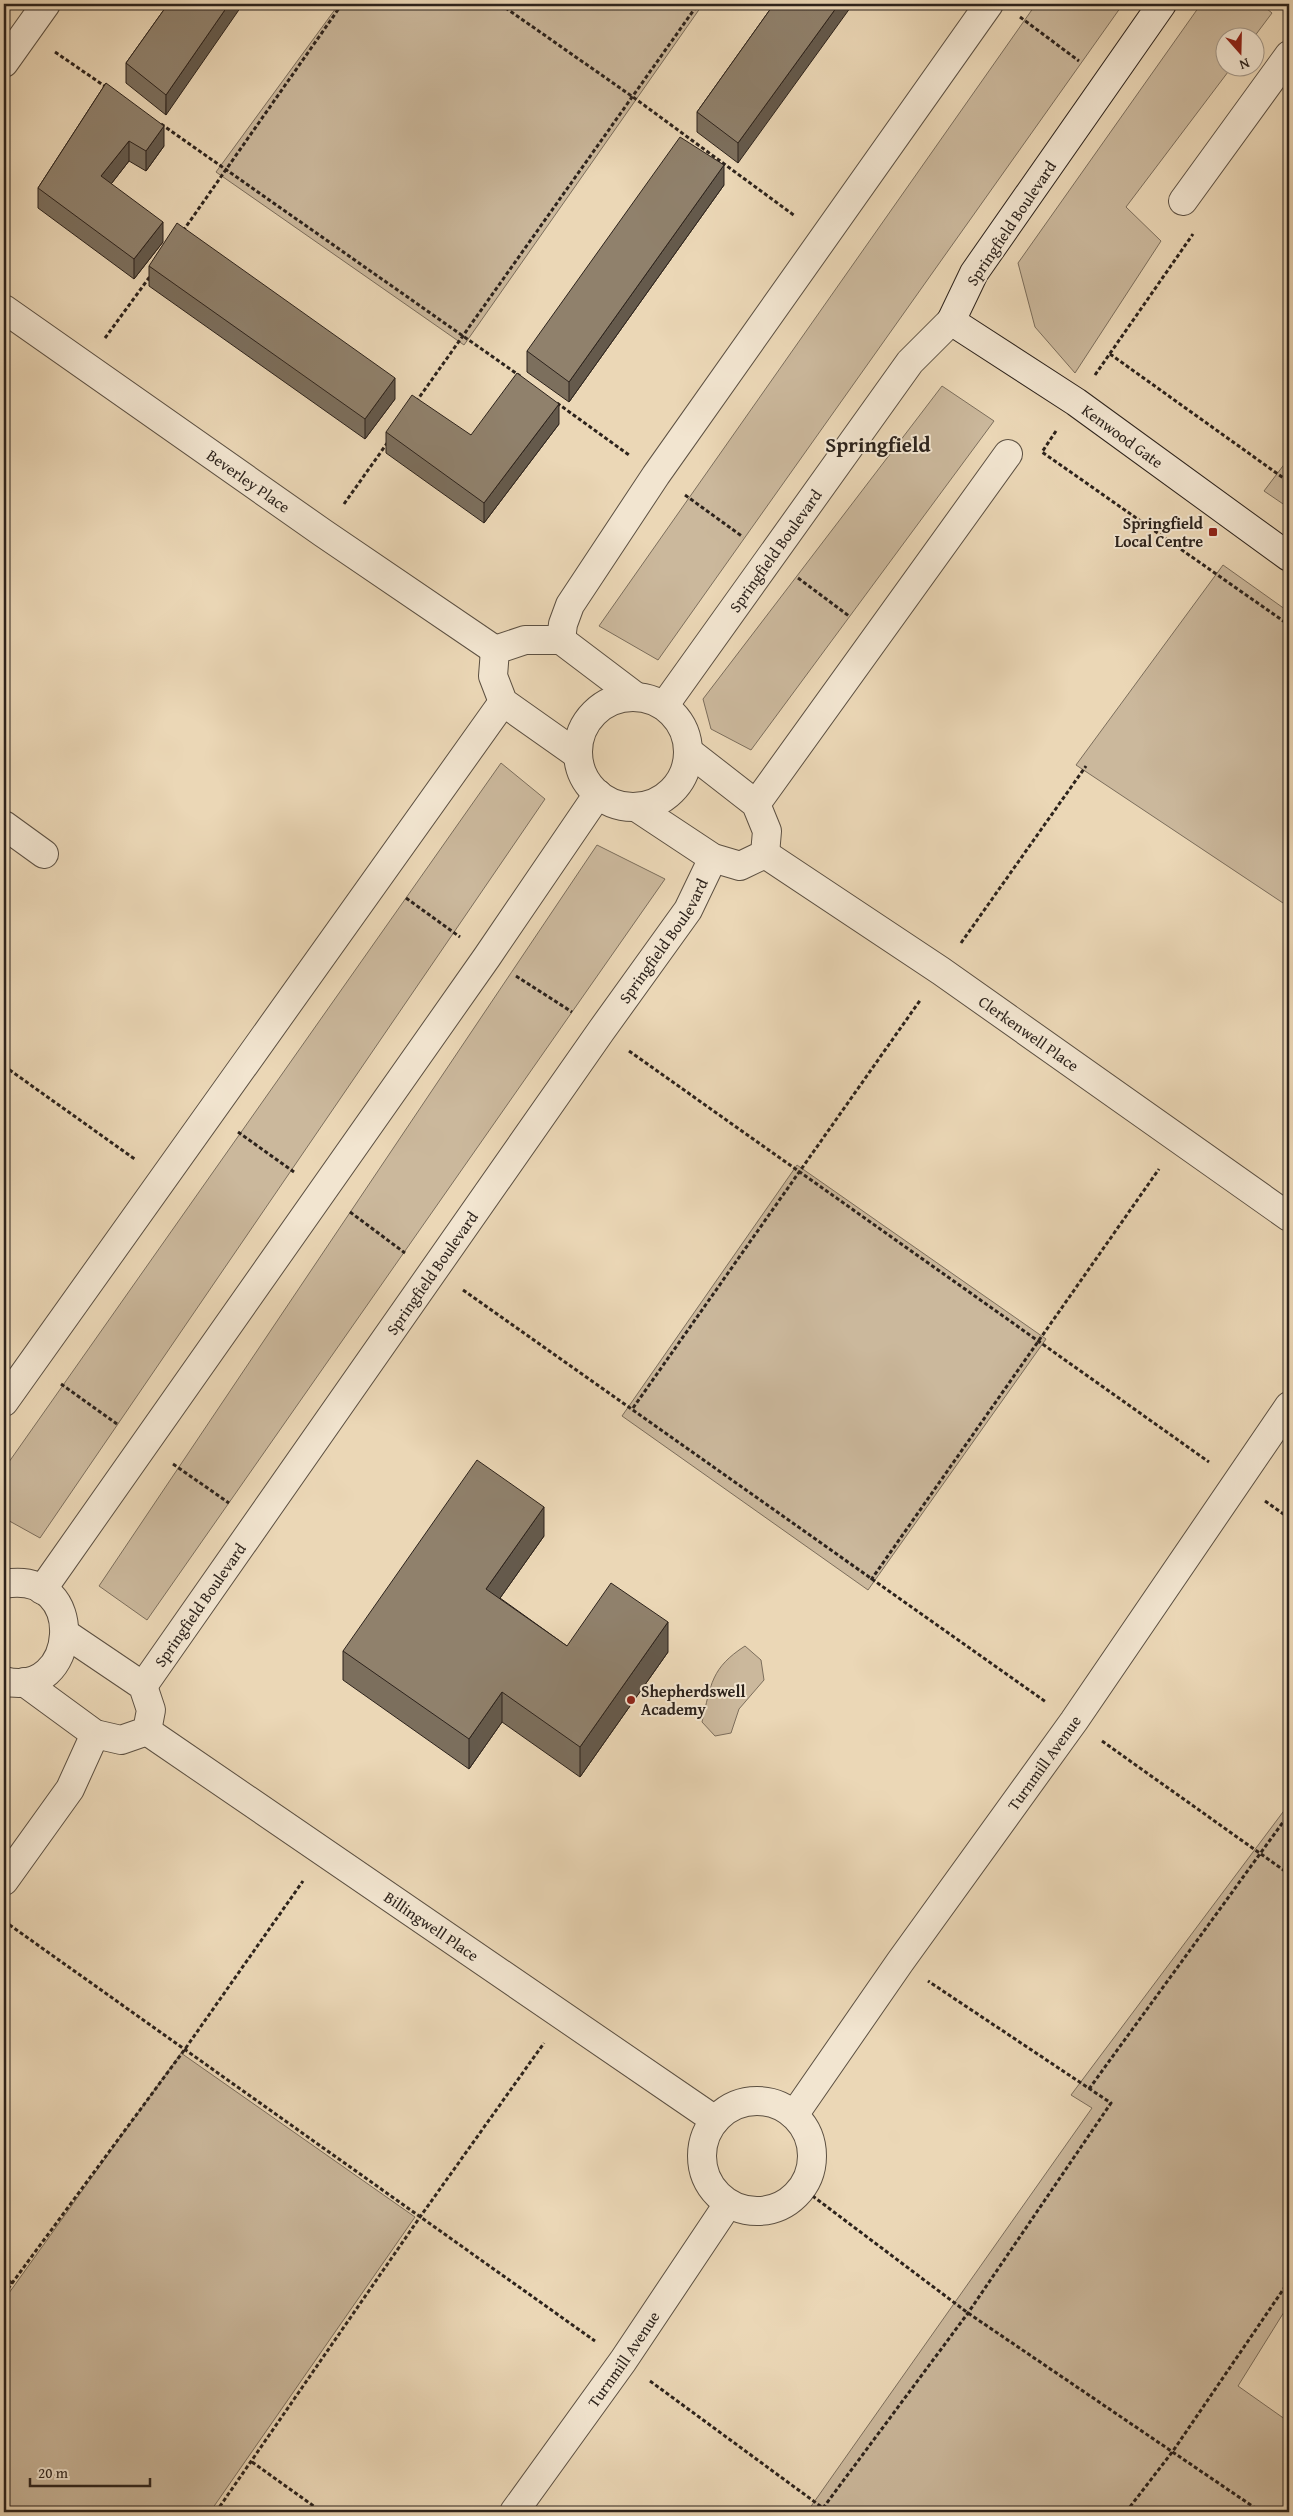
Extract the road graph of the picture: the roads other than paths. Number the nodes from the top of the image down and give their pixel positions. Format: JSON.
{"nodes":[{"id":1,"x":46,"y":4,"type":"edge"},
{"id":2,"x":989,"y":4,"type":"edge"},
{"id":3,"x":1162,"y":4,"type":"edge"},
{"id":4,"x":1289,"y":55,"type":"edge"},
{"id":5,"x":4,"y":63,"type":"edge"},
{"id":6,"x":1182,"y":201,"type":"dead end"},
{"id":7,"x":4,"y":309,"type":"edge"},
{"id":8,"x":951,"y":321,"type":"junction"},
{"id":9,"x":1008,"y":454,"type":"dead end"},
{"id":10,"x":1289,"y":556,"type":"edge"},
{"id":11,"x":561,"y":640,"type":"junction"},
{"id":12,"x":495,"y":650,"type":"junction"},
{"id":13,"x":635,"y":696,"type":"junction"},
{"id":14,"x":503,"y":702,"type":"junction"},
{"id":15,"x":664,"y":706,"type":"junction"},
{"id":16,"x":688,"y":751,"type":"junction"},
{"id":17,"x":578,"y":755,"type":"junction"},
{"id":18,"x":598,"y":794,"type":"junction"},
{"id":19,"x":756,"y":804,"type":"junction"},
{"id":20,"x":636,"y":806,"type":"junction"},
{"id":21,"x":4,"y":825,"type":"edge"},
{"id":22,"x":44,"y":854,"type":"dead end"},
{"id":23,"x":765,"y":854,"type":"junction"},
{"id":24,"x":713,"y":858,"type":"junction"},
{"id":25,"x":1289,"y":1217,"type":"edge"},
{"id":26,"x":4,"y":1402,"type":"edge"},
{"id":27,"x":1289,"y":1406,"type":"edge"},
{"id":28,"x":4,"y":1584,"type":"edge"},
{"id":29,"x":42,"y":1590,"type":"junction"},
{"id":30,"x":66,"y":1634,"type":"junction"},
{"id":31,"x":14,"y":1681,"type":"edge"},
{"id":32,"x":143,"y":1686,"type":"junction"},
{"id":33,"x":148,"y":1732,"type":"junction"},
{"id":34,"x":95,"y":1734,"type":"junction"},
{"id":35,"x":4,"y":1881,"type":"edge"},
{"id":36,"x":794,"y":2116,"type":"junction"},
{"id":37,"x":714,"y":2120,"type":"junction"},
{"id":38,"x":728,"y":2204,"type":"junction"},
{"id":39,"x":514,"y":2512,"type":"edge"}],
"edges":[{"from":1,"to":5,"type":"street"},
{"from":2,"to":11,"type":"street"},
{"from":3,"to":8,"type":"street","name":"Springfield Boulevard"},
{"from":4,"to":6,"type":"street"},
{"from":7,"to":12,"type":"street","name":"Beverley Place"},
{"from":8,"to":10,"type":"street","name":"Kenwood Gate"},
{"from":8,"to":15,"type":"street","name":"Springfield Boulevard"},
{"from":9,"to":19,"type":"street"},
{"from":11,"to":12,"type":"street"},
{"from":11,"to":13,"type":"street"},
{"from":12,"to":14,"type":"street"},
{"from":13,"to":15,"type":"street"},
{"from":13,"to":17,"type":"street"},
{"from":14,"to":17,"type":"street"},
{"from":14,"to":26,"type":"street"},
{"from":15,"to":16,"type":"street"},
{"from":16,"to":19,"type":"street"},
{"from":16,"to":20,"type":"street"},
{"from":17,"to":18,"type":"street"},
{"from":18,"to":20,"type":"street"},
{"from":18,"to":29,"type":"street"},
{"from":19,"to":23,"type":"street"},
{"from":20,"to":24,"type":"street"},
{"from":21,"to":22,"type":"street"},
{"from":23,"to":24,"type":"street"},
{"from":23,"to":25,"type":"street","name":"Clerkenwell Place"},
{"from":24,"to":32,"type":"street","name":"Springfield Boulevard"},
{"from":27,"to":36,"type":"street","name":"Turnmill Avenue"},
{"from":28,"to":29,"type":"street"},
{"from":29,"to":30,"type":"street"},
{"from":30,"to":31,"type":"street"},
{"from":30,"to":32,"type":"street"},
{"from":31,"to":34,"type":"street"},
{"from":32,"to":33,"type":"street"},
{"from":33,"to":34,"type":"street"},
{"from":33,"to":37,"type":"street","name":"Billingwell Place"},
{"from":34,"to":35,"type":"street"},
{"from":36,"to":37,"type":"street"},
{"from":36,"to":38,"type":"street"},
{"from":37,"to":38,"type":"street"},
{"from":38,"to":39,"type":"street","name":"Turnmill Avenue"}]}
